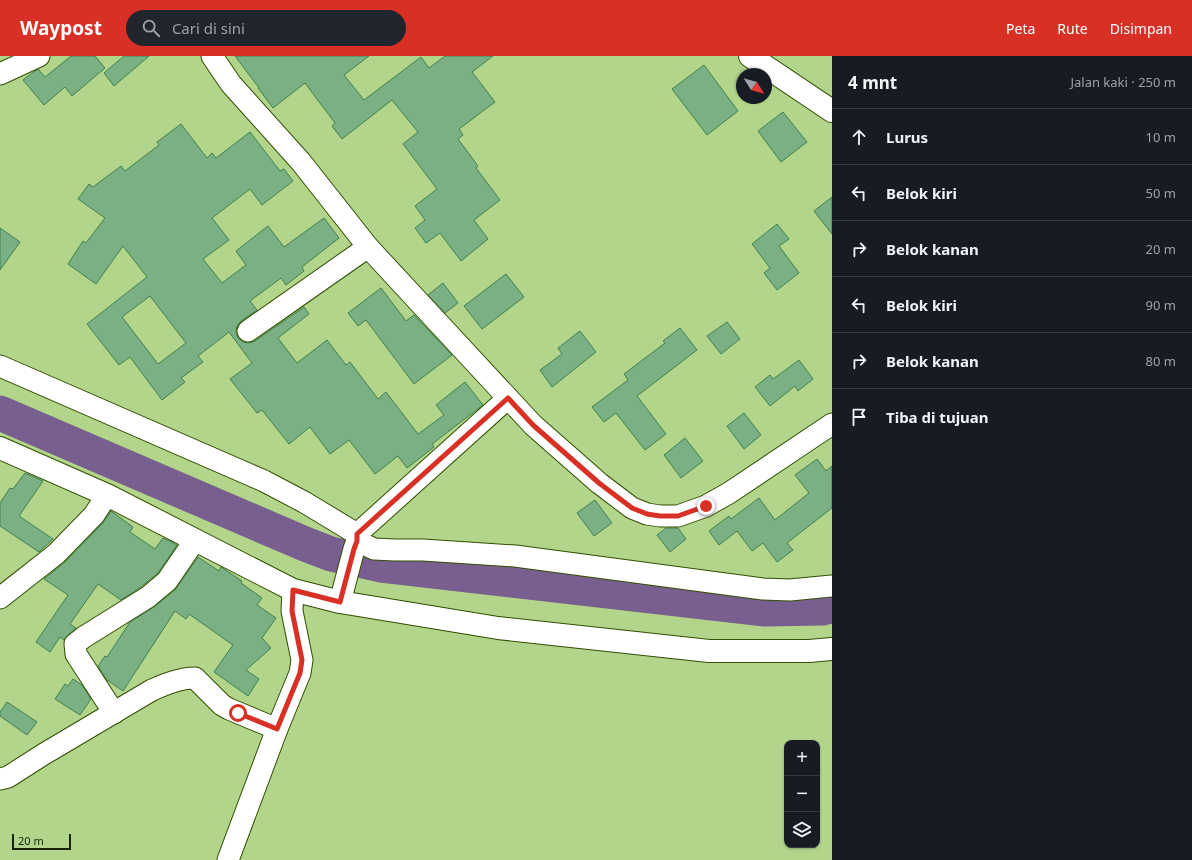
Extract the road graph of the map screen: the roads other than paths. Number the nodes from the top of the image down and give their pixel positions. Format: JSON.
{"nodes":[{"id":1,"x":39,"y":56,"type":"edge"},
{"id":2,"x":212,"y":56,"type":"edge"},
{"id":3,"x":754,"y":57,"type":"edge"},
{"id":4,"x":0,"y":74,"type":"edge"},
{"id":5,"x":832,"y":111,"type":"edge"},
{"id":6,"x":368,"y":247,"type":"junction"},
{"id":7,"x":248,"y":331,"type":"dead end"},
{"id":8,"x":0,"y":366,"type":"edge"},
{"id":9,"x":508,"y":398,"type":"junction"},
{"id":10,"x":832,"y":424,"type":"edge"},
{"id":11,"x":0,"y":448,"type":"edge"},
{"id":12,"x":107,"y":495,"type":"junction"},
{"id":13,"x":195,"y":540,"type":"junction"},
{"id":14,"x":356,"y":542,"type":"junction"},
{"id":15,"x":832,"y":586,"type":"edge"},
{"id":16,"x":293,"y":590,"type":"junction"},
{"id":17,"x":342,"y":592,"type":"junction"},
{"id":18,"x":0,"y":598,"type":"edge"},
{"id":19,"x":832,"y":649,"type":"edge"},
{"id":20,"x":114,"y":713,"type":"junction"},
{"id":21,"x":277,"y":729,"type":"junction"},
{"id":22,"x":0,"y":779,"type":"edge"},
{"id":23,"x":228,"y":860,"type":"edge"}],
"edges":[{"from":1,"to":4,"type":"street"},
{"from":2,"to":6,"type":"street"},
{"from":3,"to":5,"type":"street"},
{"from":6,"to":7,"type":"street"},
{"from":6,"to":9,"type":"street"},
{"from":8,"to":14,"type":"street"},
{"from":9,"to":10,"type":"street"},
{"from":9,"to":14,"type":"street"},
{"from":11,"to":12,"type":"street"},
{"from":12,"to":13,"type":"street"},
{"from":12,"to":18,"type":"street"},
{"from":13,"to":16,"type":"street"},
{"from":13,"to":20,"type":"street"},
{"from":14,"to":15,"type":"street"},
{"from":14,"to":17,"type":"street"},
{"from":16,"to":17,"type":"street"},
{"from":16,"to":21,"type":"street"},
{"from":17,"to":19,"type":"street"},
{"from":20,"to":21,"type":"street"},
{"from":20,"to":22,"type":"street"},
{"from":21,"to":23,"type":"street"}]}
